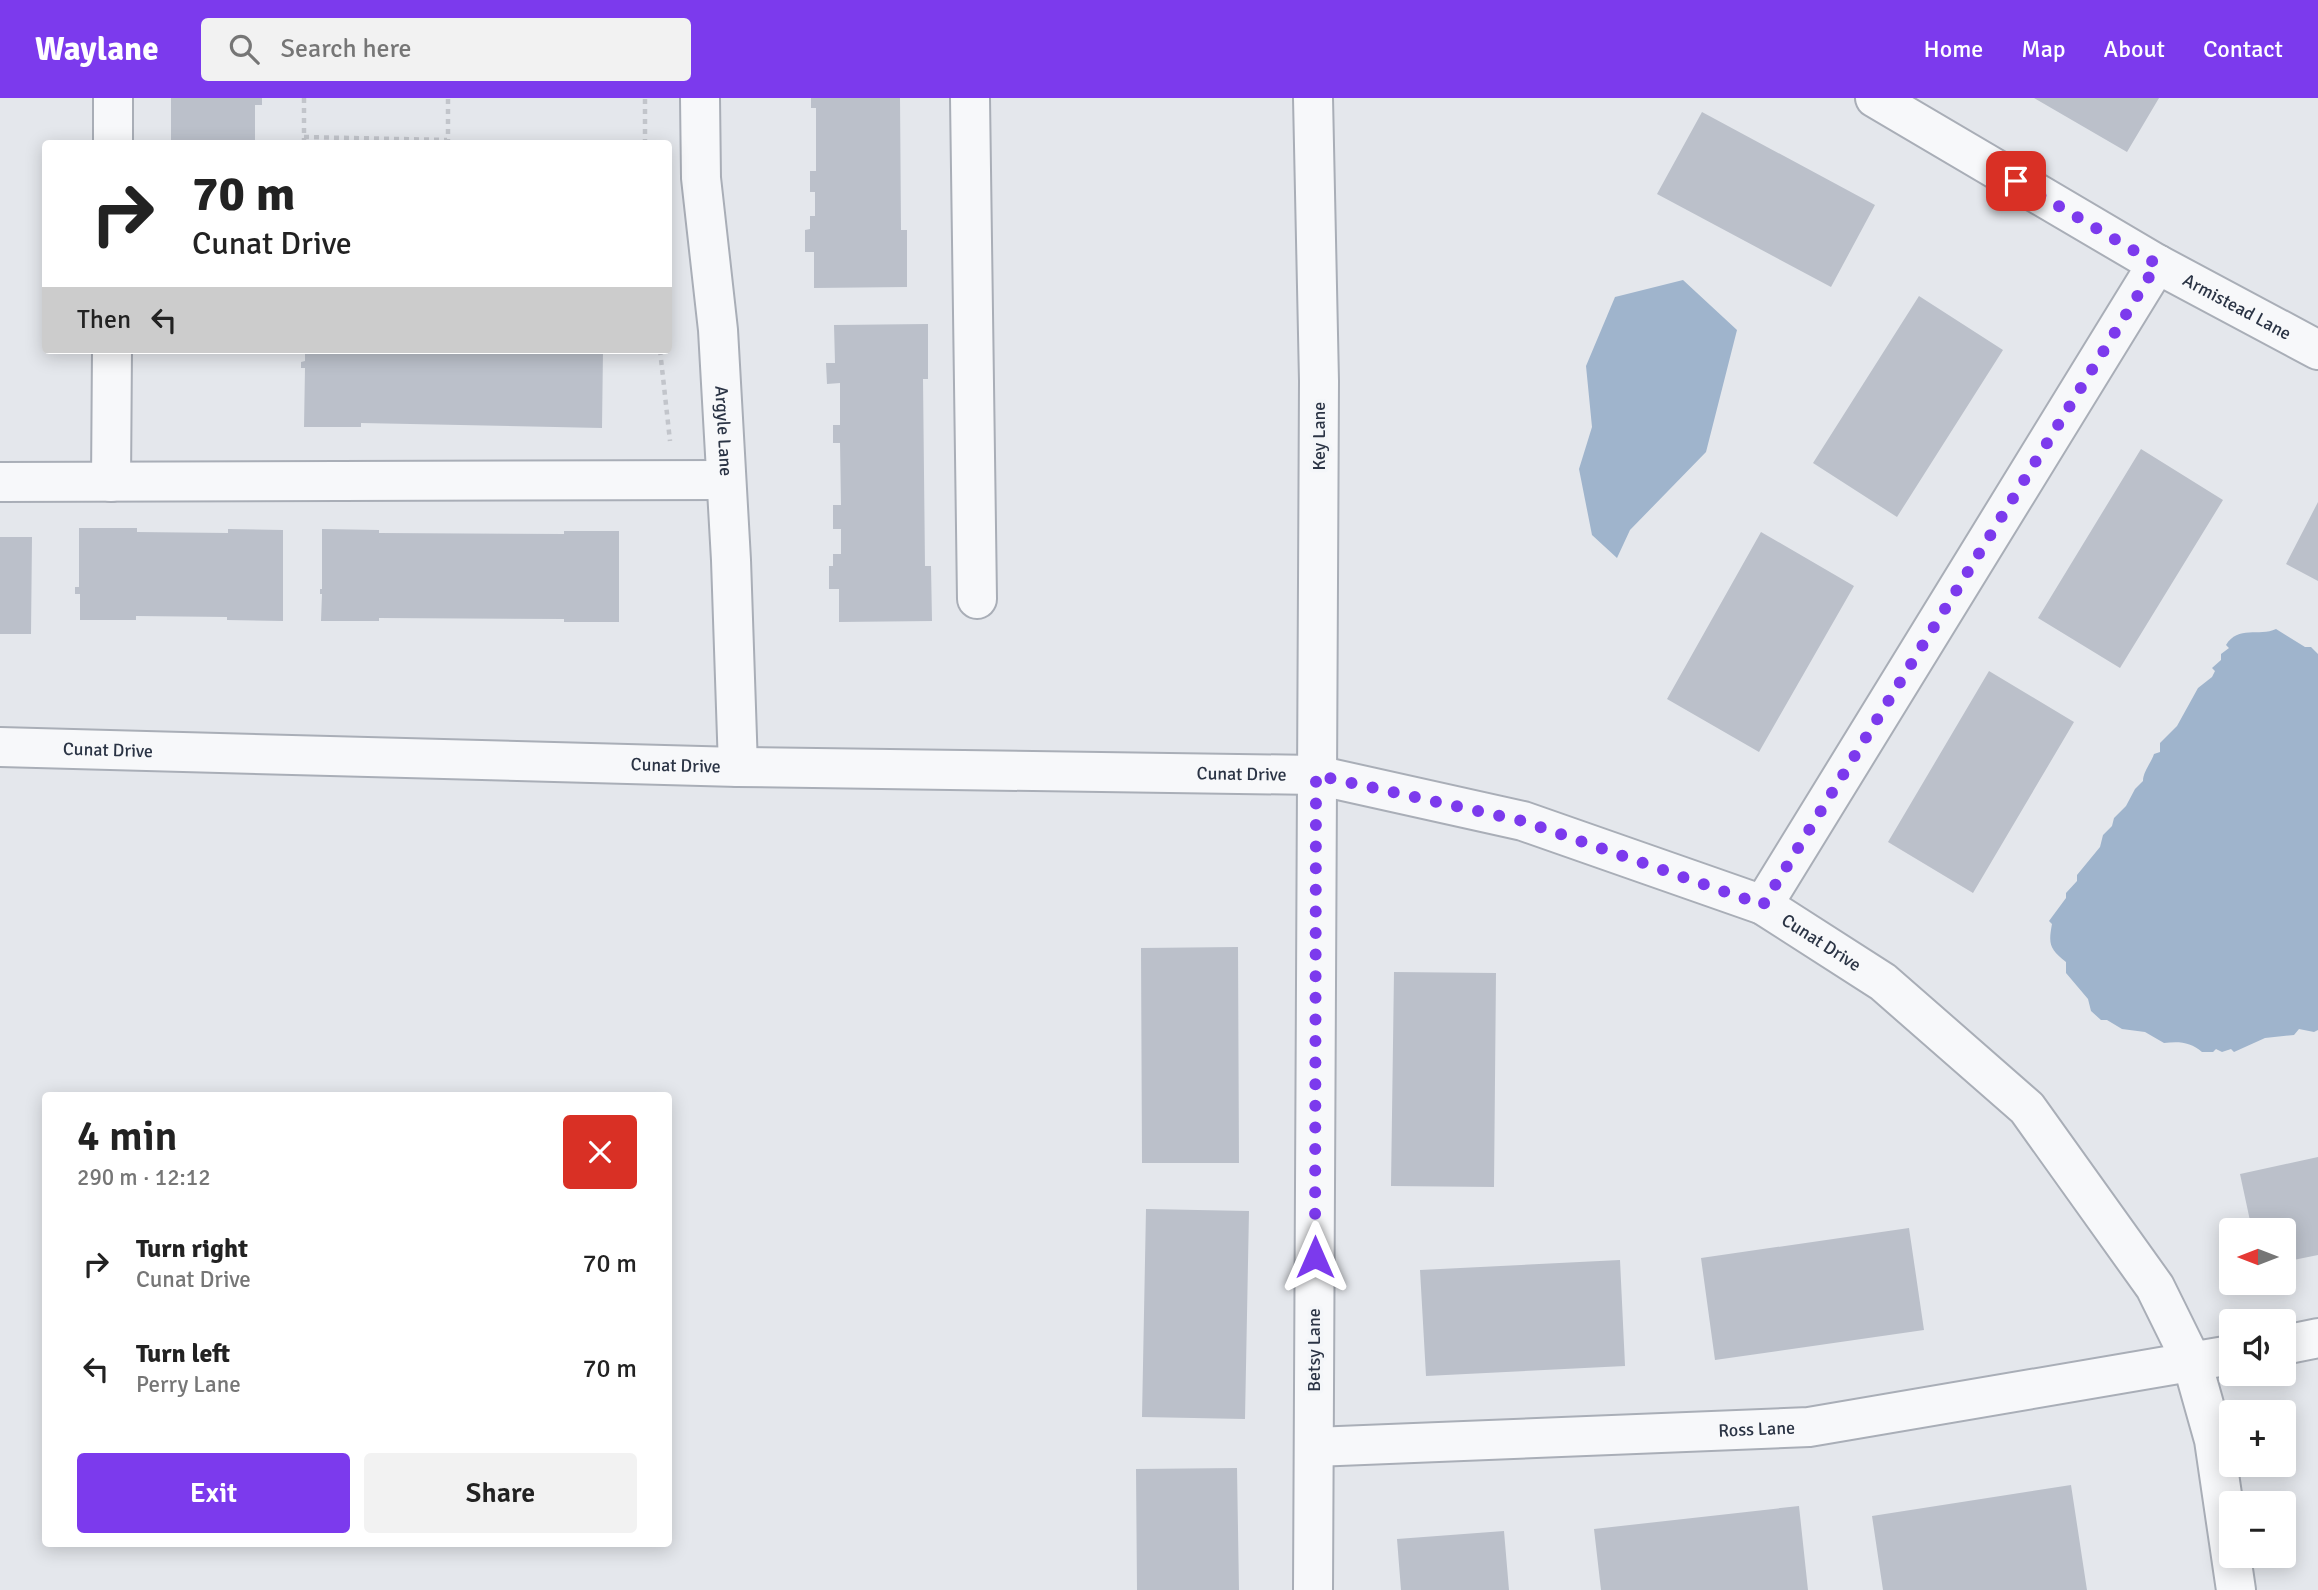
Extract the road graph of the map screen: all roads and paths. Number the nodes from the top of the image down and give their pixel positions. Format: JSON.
{"nodes":[{"id":1,"x":113,"y":98,"type":"edge"},
{"id":2,"x":304,"y":98,"type":"edge"},
{"id":3,"x":448,"y":98,"type":"edge"},
{"id":4,"x":645,"y":98,"type":"edge"},
{"id":5,"x":700,"y":98,"type":"edge"},
{"id":6,"x":970,"y":98,"type":"edge"},
{"id":7,"x":1313,"y":98,"type":"edge"},
{"id":8,"x":1875,"y":98,"type":"edge"},
{"id":9,"x":304,"y":137,"type":"joint"},
{"id":10,"x":113,"y":140,"type":"edge"},
{"id":11,"x":411,"y":140,"type":"edge"},
{"id":12,"x":447,"y":140,"type":"edge"},
{"id":13,"x":645,"y":140,"type":"edge"},
{"id":14,"x":2157,"y":264,"type":"junction"},
{"id":15,"x":2318,"y":350,"type":"edge"},
{"id":16,"x":112,"y":354,"type":"edge"},
{"id":17,"x":660,"y":354,"type":"edge"},
{"id":18,"x":673,"y":480,"type":"junction"},
{"id":19,"x":726,"y":480,"type":"junction"},
{"id":20,"x":0,"y":482,"type":"edge"},
{"id":21,"x":111,"y":482,"type":"junction"},
{"id":22,"x":977,"y":599,"type":"dead end"},
{"id":23,"x":0,"y":747,"type":"edge"},
{"id":24,"x":738,"y":767,"type":"junction"},
{"id":25,"x":1316,"y":775,"type":"junction"},
{"id":26,"x":1763,"y":905,"type":"junction"},
{"id":27,"x":2318,"y":1338,"type":"edge"},
{"id":28,"x":2296,"y":1343,"type":"edge"},
{"id":29,"x":2219,"y":1356,"type":"edge"},
{"id":30,"x":2192,"y":1362,"type":"junction"},
{"id":31,"x":1314,"y":1447,"type":"junction"},
{"id":32,"x":1313,"y":1590,"type":"edge"},
{"id":33,"x":2236,"y":1590,"type":"edge"}],
"edges":[{"from":1,"to":10,"type":"street"},
{"from":2,"to":9,"type":"path"},
{"from":3,"to":12,"type":"path"},
{"from":4,"to":13,"type":"path"},
{"from":5,"to":19,"type":"street","name":"Argyle Lane"},
{"from":6,"to":22,"type":"street"},
{"from":7,"to":25,"type":"street","name":"Key Lane"},
{"from":8,"to":14,"type":"street"},
{"from":9,"to":11,"type":"path"},
{"from":14,"to":15,"type":"street","name":"Armistead Lane"},
{"from":14,"to":26,"type":"street"},
{"from":16,"to":21,"type":"street"},
{"from":17,"to":18,"type":"path"},
{"from":18,"to":19,"type":"street"},
{"from":18,"to":21,"type":"street"},
{"from":19,"to":24,"type":"street","name":"Argyle Lane"},
{"from":20,"to":21,"type":"street"},
{"from":23,"to":24,"type":"street","name":"Cunat Drive"},
{"from":24,"to":25,"type":"street","name":"Cunat Drive"},
{"from":25,"to":26,"type":"street","name":"Cunat Drive"},
{"from":25,"to":31,"type":"street","name":"Betsy Lane"},
{"from":26,"to":30,"type":"street","name":"Cunat Drive"},
{"from":27,"to":28,"type":"street"},
{"from":29,"to":30,"type":"street"},
{"from":30,"to":31,"type":"street","name":"Ross Lane"},
{"from":30,"to":33,"type":"street","name":"Cunat Drive"},
{"from":31,"to":32,"type":"street","name":"Betsy Lane"}]}
